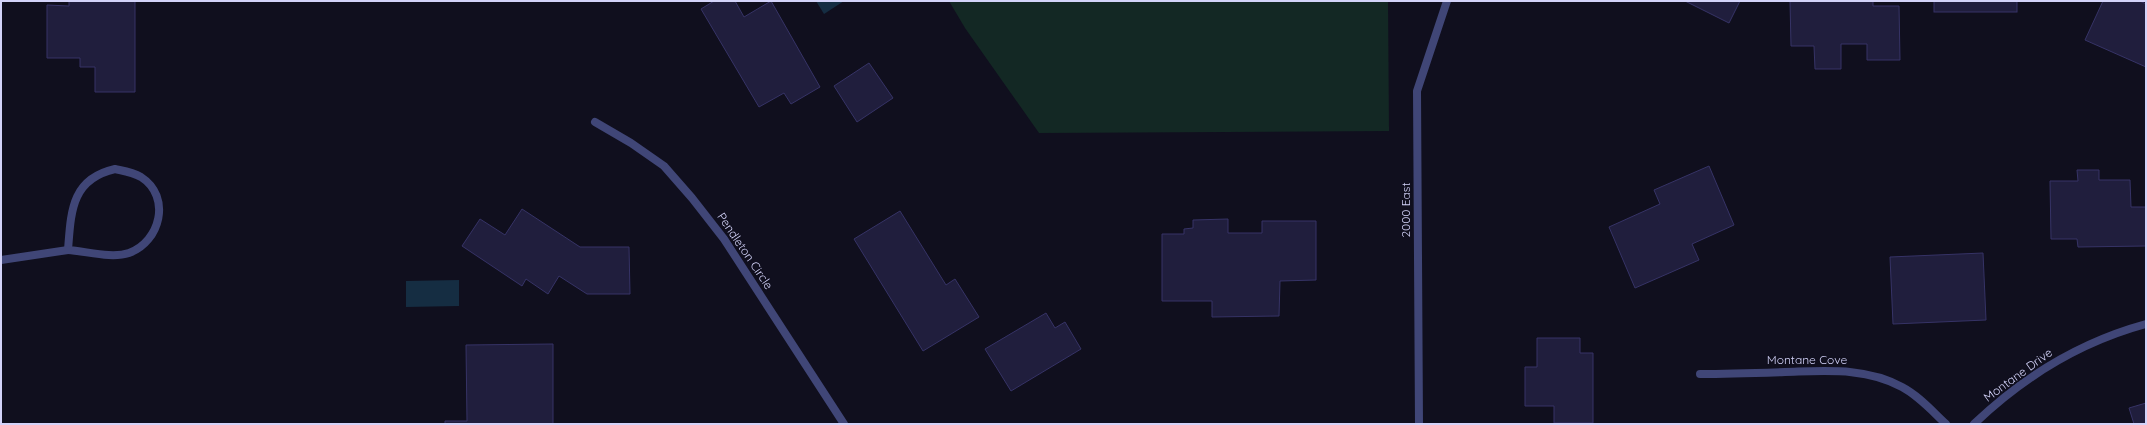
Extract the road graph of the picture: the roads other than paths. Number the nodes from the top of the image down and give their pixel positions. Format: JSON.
{"nodes":[{"id":1,"x":1447,"y":1,"type":"edge"},
{"id":2,"x":595,"y":122,"type":"dead end"},
{"id":3,"x":68,"y":250,"type":"junction"},
{"id":4,"x":1,"y":260,"type":"edge"},
{"id":5,"x":2146,"y":324,"type":"edge"},
{"id":6,"x":1700,"y":374,"type":"dead end"},
{"id":7,"x":844,"y":424,"type":"edge"},
{"id":8,"x":1420,"y":424,"type":"edge"},
{"id":9,"x":1946,"y":424,"type":"edge"},
{"id":10,"x":1974,"y":424,"type":"edge"}],
"edges":[{"from":1,"to":8,"type":"street","name":"2000 East"},
{"from":2,"to":7,"type":"street","name":"Pendleton Circle"},
{"from":3,"to":3,"type":"street"},
{"from":3,"to":4,"type":"street"},
{"from":5,"to":10,"type":"street","name":"Montane Drive"},
{"from":6,"to":9,"type":"street","name":"Montane Cove"}]}
